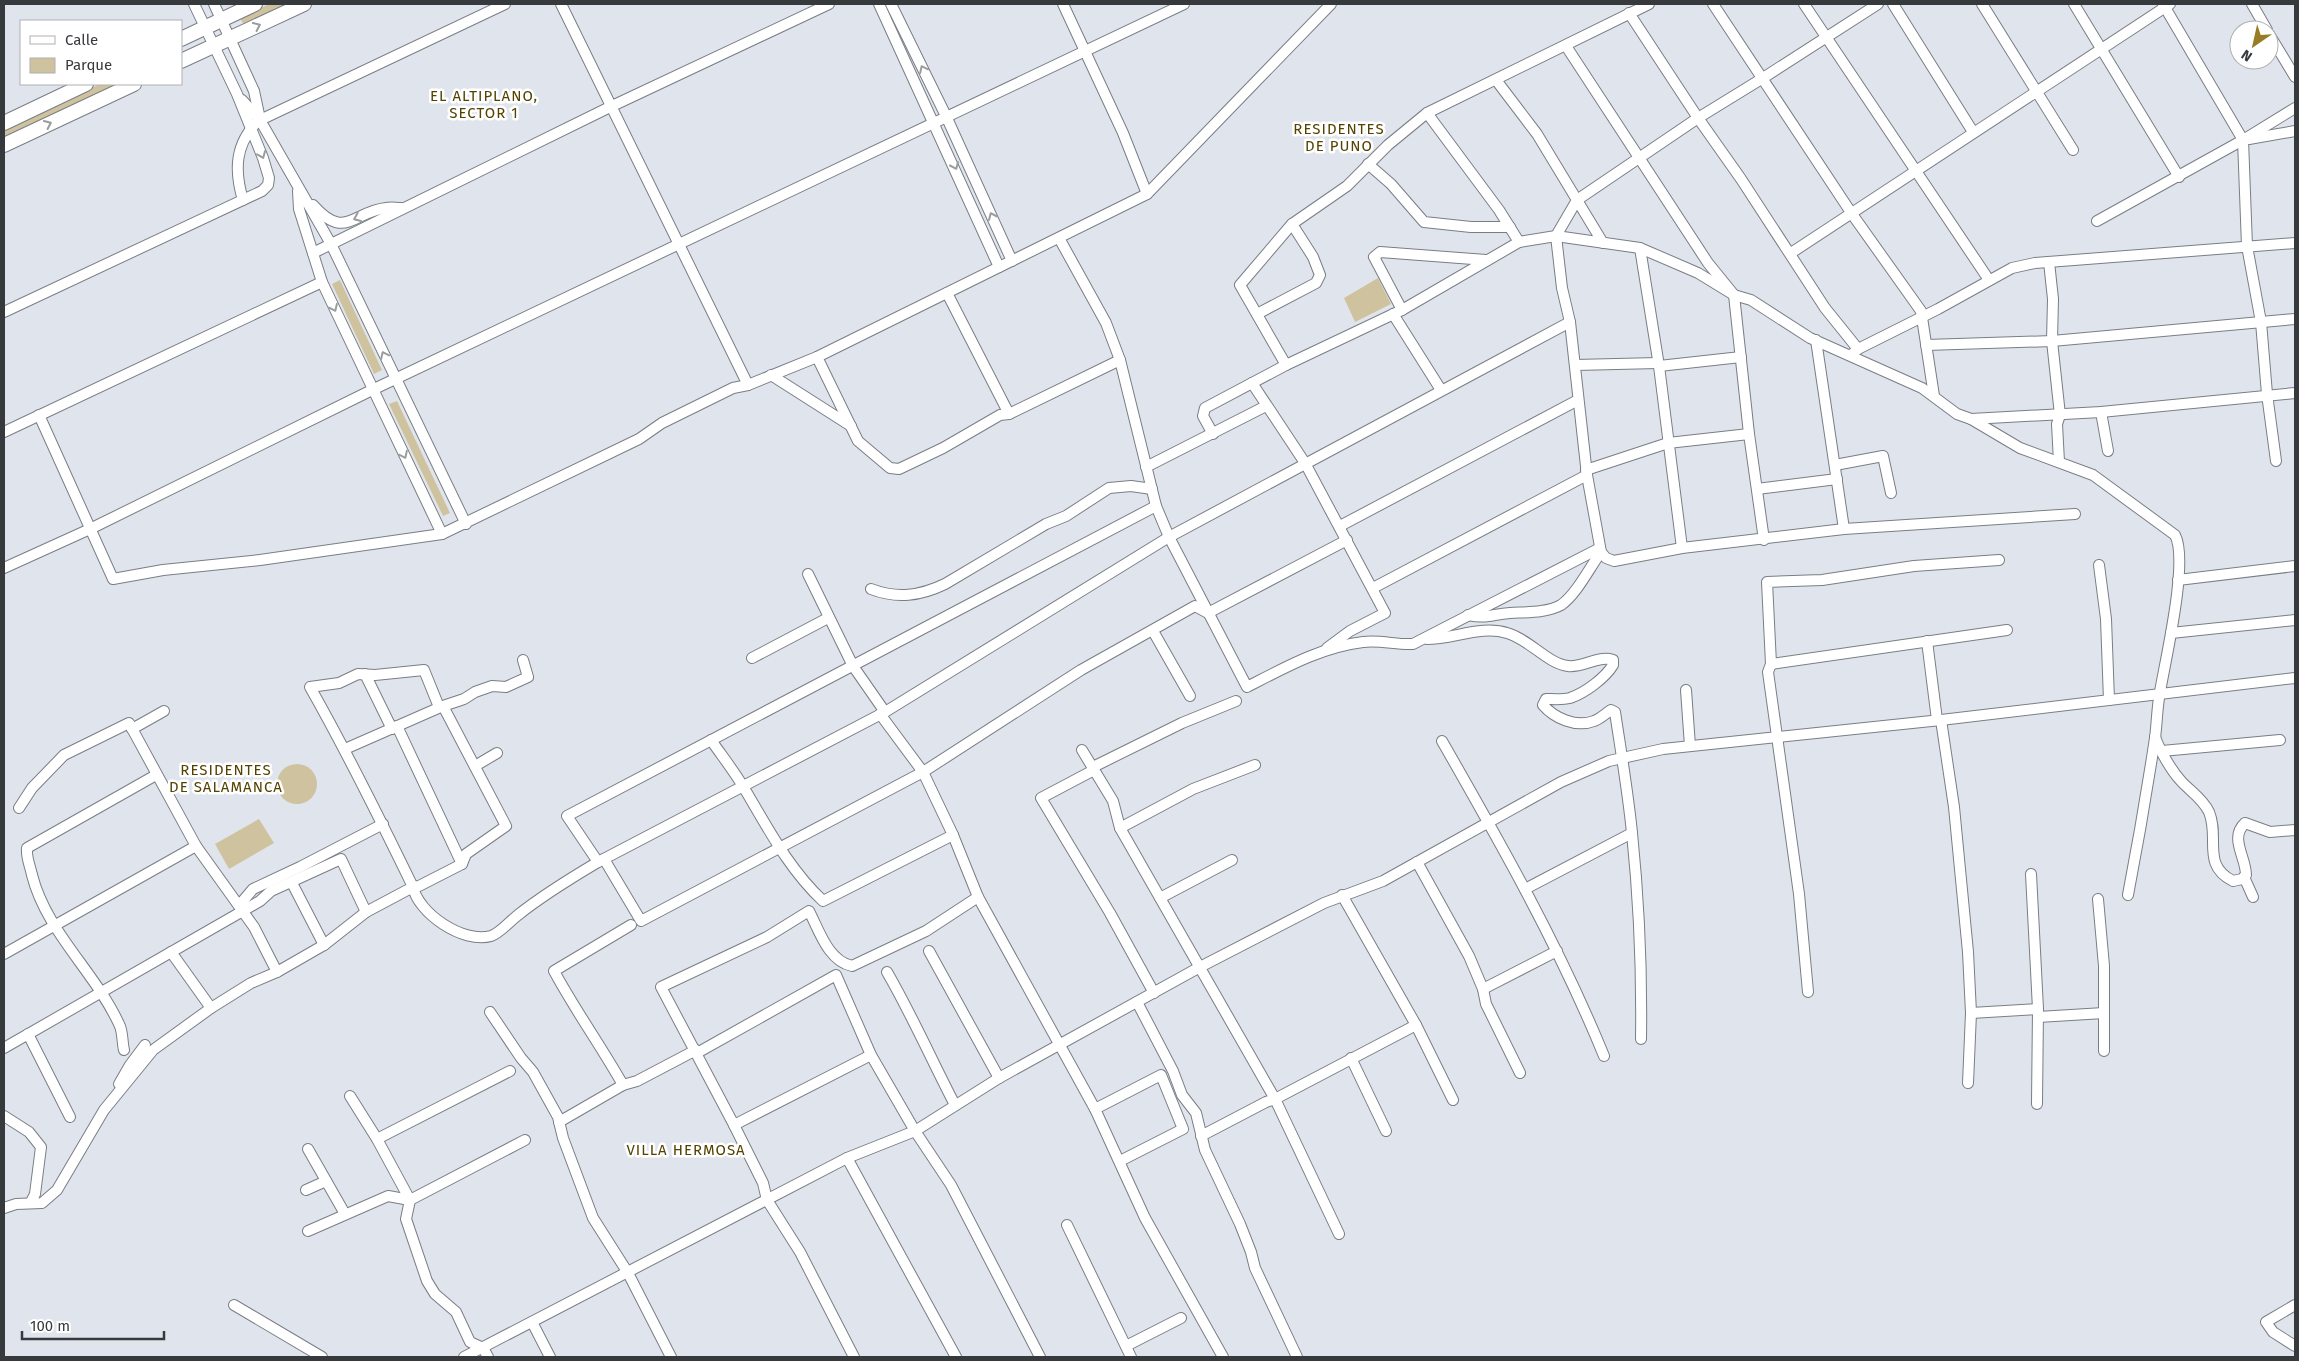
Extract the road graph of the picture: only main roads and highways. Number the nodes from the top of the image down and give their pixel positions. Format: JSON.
{"nodes":[{"id":1,"x":255,"y":4,"type":"edge"},
{"id":2,"x":304,"y":4,"type":"edge"},
{"id":3,"x":182,"y":39,"type":"edge"},
{"id":4,"x":182,"y":62,"type":"edge"},
{"id":5,"x":84,"y":85,"type":"edge"},
{"id":6,"x":132,"y":85,"type":"edge"},
{"id":7,"x":4,"y":123,"type":"edge"},
{"id":8,"x":4,"y":145,"type":"edge"}],
"edges":[{"from":1,"to":3,"type":"main road"},
{"from":4,"to":2,"type":"main road","one_way":true},
{"from":5,"to":7,"type":"main road"},
{"from":8,"to":6,"type":"main road","one_way":true}]}
